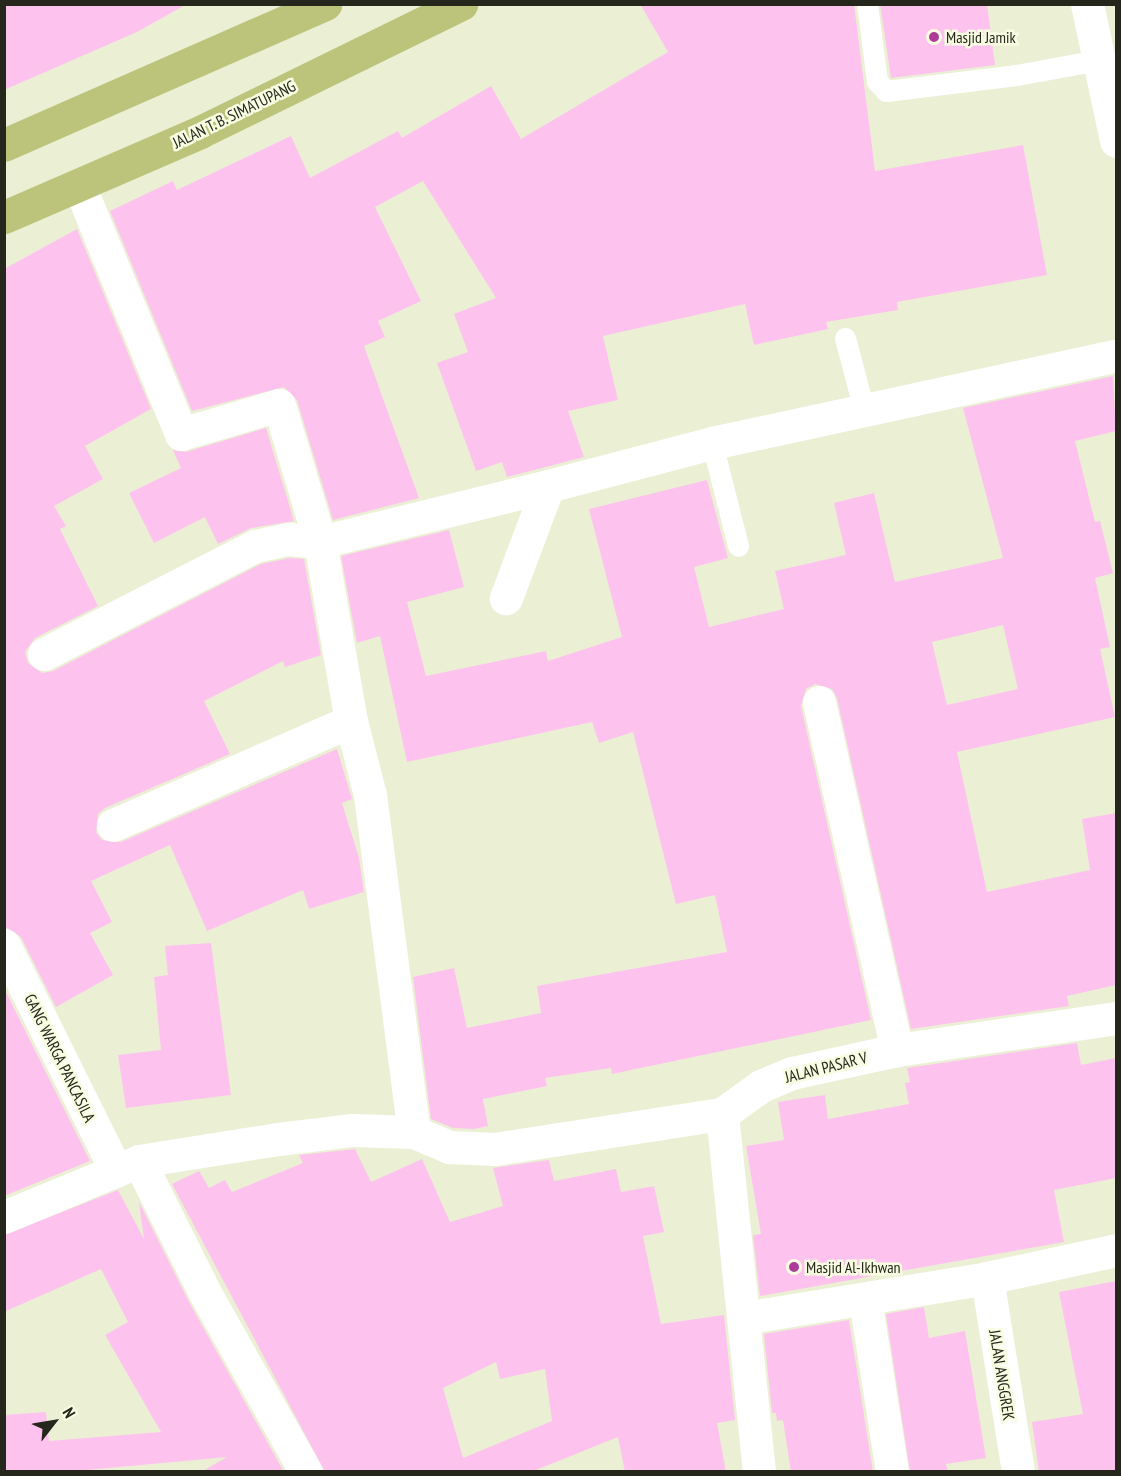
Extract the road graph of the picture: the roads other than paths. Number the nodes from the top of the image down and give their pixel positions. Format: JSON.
{"nodes":[{"id":1,"x":325,"y":4,"type":"edge"},
{"id":2,"x":461,"y":4,"type":"edge"},
{"id":3,"x":867,"y":4,"type":"edge"},
{"id":4,"x":1087,"y":4,"type":"edge"},
{"id":5,"x":1098,"y":60,"type":"junction"},
{"id":6,"x":1116,"y":141,"type":"edge"},
{"id":7,"x":4,"y":145,"type":"edge"},
{"id":8,"x":79,"y":185,"type":"junction"},
{"id":9,"x":4,"y":217,"type":"edge"},
{"id":10,"x":845,"y":338,"type":"dead end"},
{"id":11,"x":1116,"y":356,"type":"edge"},
{"id":12,"x":864,"y":410,"type":"junction"},
{"id":13,"x":712,"y":443,"type":"junction"},
{"id":14,"x":548,"y":486,"type":"junction"},
{"id":15,"x":320,"y":542,"type":"junction"},
{"id":16,"x":738,"y":546,"type":"dead end"},
{"id":17,"x":507,"y":598,"type":"dead end"},
{"id":18,"x":44,"y":654,"type":"dead end"},
{"id":19,"x":819,"y":702,"type":"dead end"},
{"id":20,"x":351,"y":721,"type":"junction"},
{"id":21,"x":112,"y":825,"type":"dead end"},
{"id":22,"x":8,"y":961,"type":"edge"},
{"id":23,"x":1116,"y":1018,"type":"edge"},
{"id":24,"x":897,"y":1050,"type":"junction"},
{"id":25,"x":722,"y":1114,"type":"junction"},
{"id":26,"x":414,"y":1132,"type":"junction"},
{"id":27,"x":127,"y":1166,"type":"junction"},
{"id":28,"x":4,"y":1217,"type":"edge"},
{"id":29,"x":1116,"y":1250,"type":"edge"},
{"id":30,"x":987,"y":1278,"type":"junction"},
{"id":31,"x":865,"y":1299,"type":"junction"},
{"id":32,"x":744,"y":1318,"type":"junction"},
{"id":33,"x":306,"y":1472,"type":"edge"},
{"id":34,"x":759,"y":1472,"type":"edge"},
{"id":35,"x":892,"y":1472,"type":"edge"},
{"id":36,"x":1018,"y":1472,"type":"edge"}],
"edges":[{"from":1,"to":7,"type":"main road"},
{"from":2,"to":8,"type":"main road","name":"JALAN T. B. SIMATUPANG"},
{"from":3,"to":5,"type":"lane"},
{"from":4,"to":5,"type":"street"},
{"from":5,"to":6,"type":"street"},
{"from":8,"to":9,"type":"main road","name":"JALAN T. B. SIMATUPANG"},
{"from":8,"to":15,"type":"street"},
{"from":10,"to":12,"type":"lane"},
{"from":11,"to":12,"type":"street"},
{"from":12,"to":13,"type":"street"},
{"from":13,"to":14,"type":"street"},
{"from":13,"to":16,"type":"lane"},
{"from":14,"to":15,"type":"street"},
{"from":14,"to":17,"type":"street"},
{"from":15,"to":18,"type":"street"},
{"from":15,"to":20,"type":"street"},
{"from":19,"to":24,"type":"street"},
{"from":20,"to":21,"type":"street"},
{"from":20,"to":26,"type":"street"},
{"from":22,"to":27,"type":"street","name":"GANG WARGA PANCASILA"},
{"from":23,"to":24,"type":"street","name":"JALAN PASAR V"},
{"from":24,"to":25,"type":"street","name":"JALAN PASAR V"},
{"from":25,"to":26,"type":"street"},
{"from":25,"to":32,"type":"street"},
{"from":26,"to":27,"type":"street"},
{"from":27,"to":28,"type":"street"},
{"from":27,"to":33,"type":"street","name":"GANG WARGA PANCASILA"},
{"from":29,"to":30,"type":"street"},
{"from":30,"to":31,"type":"street"},
{"from":30,"to":36,"type":"street","name":"JALAN ANGGREK"},
{"from":31,"to":32,"type":"street"},
{"from":31,"to":35,"type":"street"},
{"from":32,"to":34,"type":"street"}]}
